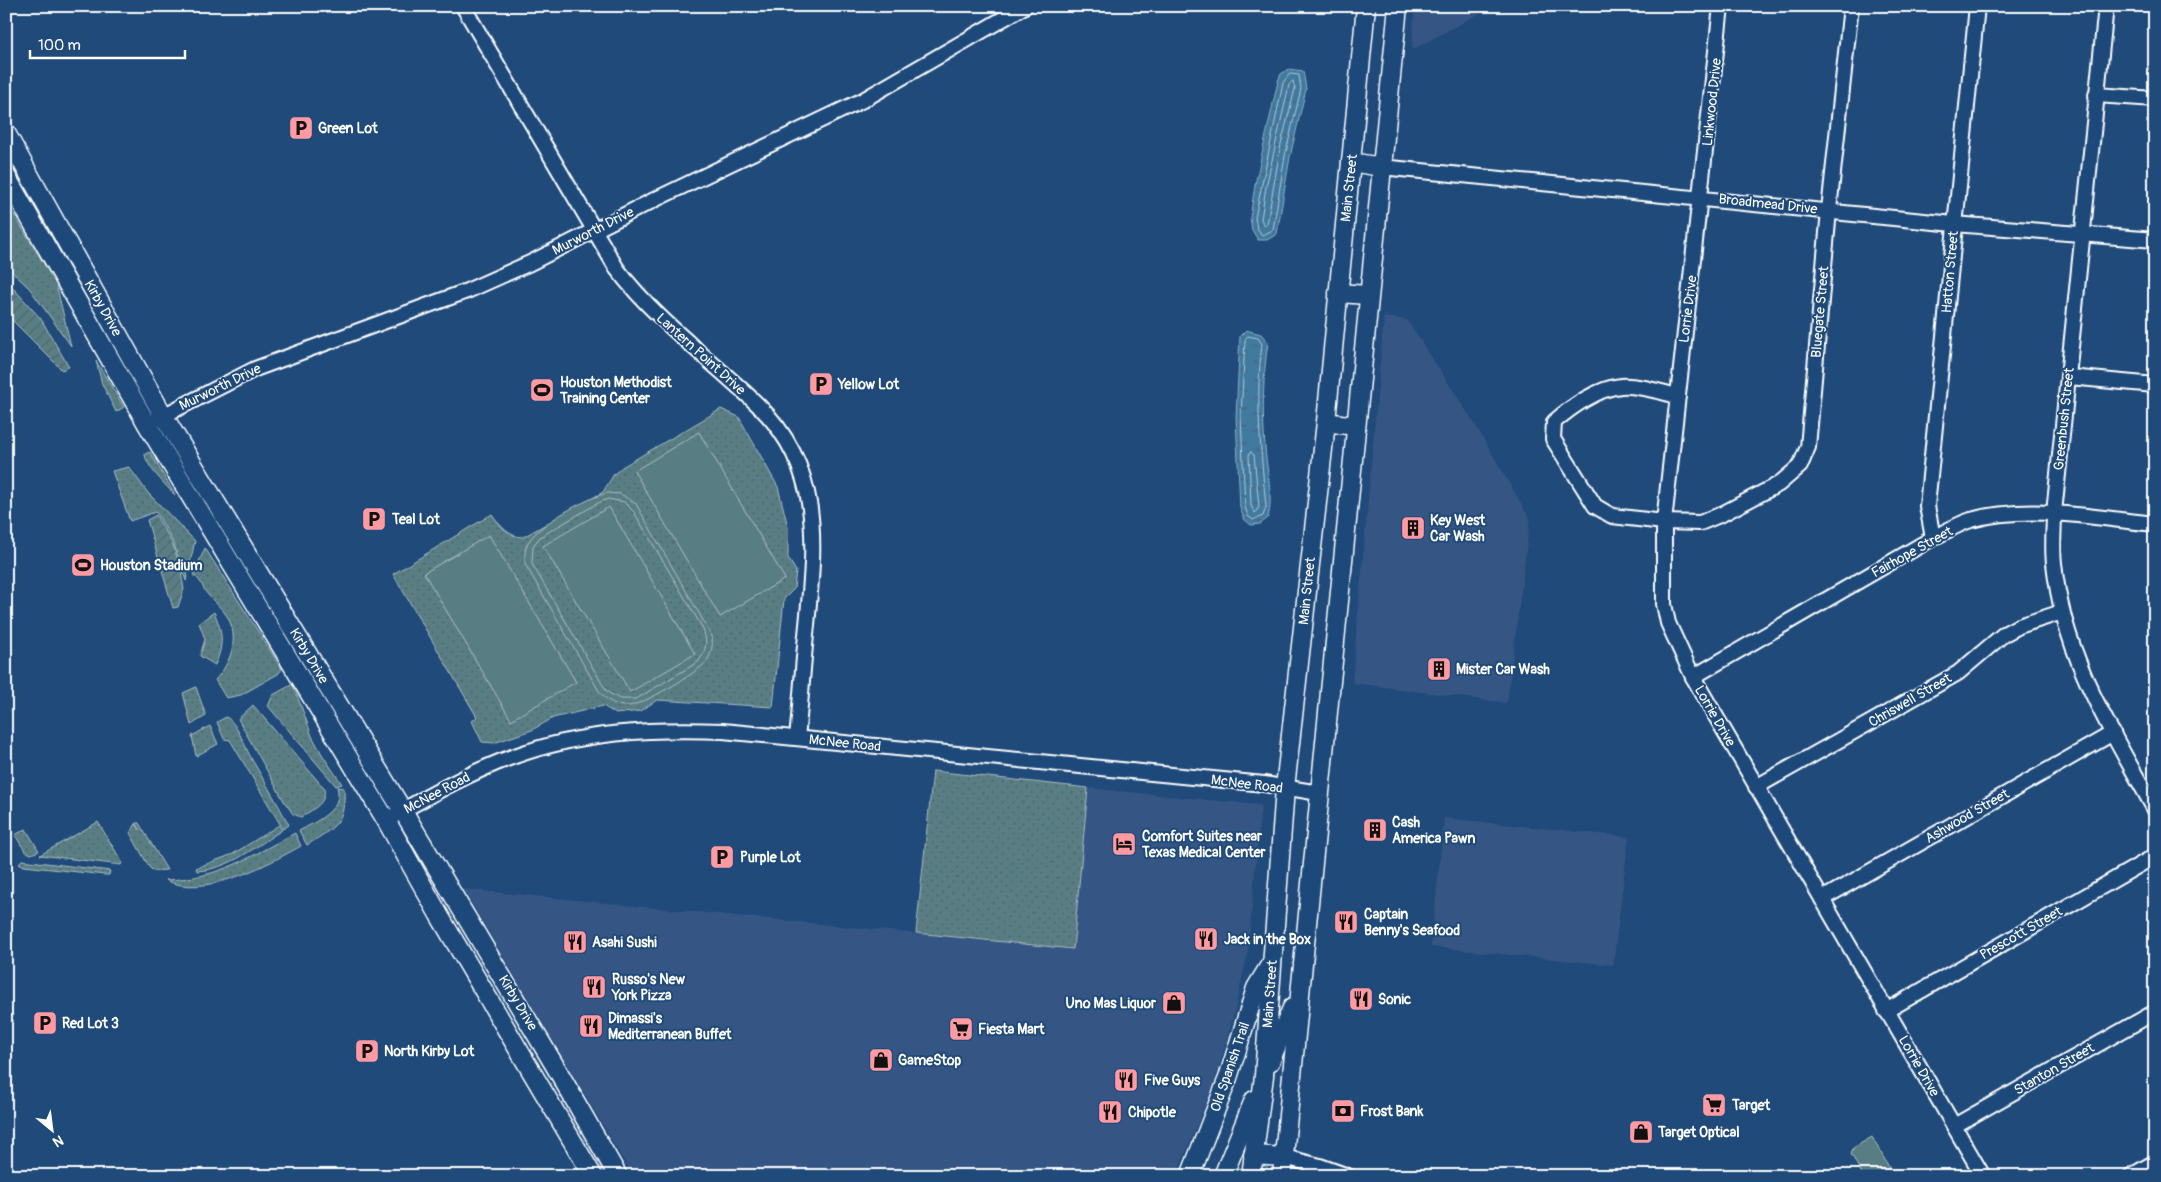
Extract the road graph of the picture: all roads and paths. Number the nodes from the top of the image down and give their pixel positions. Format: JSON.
{"nodes":[{"id":1,"x":463,"y":6,"type":"edge"},
{"id":2,"x":1025,"y":6,"type":"edge"},
{"id":3,"x":1366,"y":6,"type":"edge"},
{"id":4,"x":1398,"y":6,"type":"edge"},
{"id":5,"x":1721,"y":6,"type":"edge"},
{"id":6,"x":1852,"y":6,"type":"edge"},
{"id":7,"x":1977,"y":6,"type":"edge"},
{"id":8,"x":2106,"y":6,"type":"edge"},
{"id":9,"x":2096,"y":95,"type":"junction"},
{"id":10,"x":2155,"y":99,"type":"edge"},
{"id":11,"x":6,"y":133,"type":"edge"},
{"id":12,"x":1351,"y":162,"type":"junction"},
{"id":13,"x":1381,"y":167,"type":"junction"},
{"id":14,"x":6,"y":176,"type":"edge"},
{"id":15,"x":1701,"y":197,"type":"junction"},
{"id":16,"x":1829,"y":210,"type":"junction"},
{"id":17,"x":1954,"y":224,"type":"junction"},
{"id":18,"x":593,"y":230,"type":"junction"},
{"id":19,"x":62,"y":233,"type":"junction"},
{"id":20,"x":2082,"y":234,"type":"junction"},
{"id":21,"x":2155,"y":240,"type":"edge"},
{"id":22,"x":44,"y":243,"type":"junction"},
{"id":23,"x":1338,"y":293,"type":"junction"},
{"id":24,"x":1368,"y":295,"type":"junction"},
{"id":25,"x":2069,"y":377,"type":"junction"},
{"id":26,"x":2155,"y":385,"type":"edge"},
{"id":27,"x":1678,"y":396,"type":"junction"},
{"id":28,"x":163,"y":415,"type":"junction"},
{"id":29,"x":1326,"y":422,"type":"junction"},
{"id":30,"x":147,"y":424,"type":"junction"},
{"id":31,"x":1355,"y":426,"type":"junction"},
{"id":32,"x":2054,"y":513,"type":"junction"},
{"id":33,"x":1664,"y":522,"type":"junction"},
{"id":34,"x":2155,"y":524,"type":"edge"},
{"id":35,"x":1933,"y":538,"type":"junction"},
{"id":36,"x":2062,"y":612,"type":"junction"},
{"id":37,"x":284,"y":614,"type":"junction"},
{"id":38,"x":267,"y":624,"type":"junction"},
{"id":39,"x":1693,"y":677,"type":"junction"},
{"id":40,"x":2113,"y":734,"type":"junction"},
{"id":41,"x":797,"y":738,"type":"junction"},
{"id":42,"x":1285,"y":788,"type":"junction"},
{"id":43,"x":1756,"y":788,"type":"junction"},
{"id":44,"x":1319,"y":793,"type":"junction"},
{"id":45,"x":403,"y":810,"type":"junction"},
{"id":46,"x":2155,"y":810,"type":"edge"},
{"id":47,"x":386,"y":820,"type":"junction"},
{"id":48,"x":2155,"y":856,"type":"edge"},
{"id":49,"x":1822,"y":899,"type":"junction"},
{"id":50,"x":1272,"y":960,"type":"junction"},
{"id":51,"x":1299,"y":991,"type":"junction"},
{"id":52,"x":1886,"y":1011,"type":"junction"},
{"id":53,"x":2155,"y":1012,"type":"edge"},
{"id":54,"x":1264,"y":1076,"type":"junction"},
{"id":55,"x":1954,"y":1126,"type":"junction"},
{"id":56,"x":600,"y":1147,"type":"junction"},
{"id":57,"x":1253,"y":1155,"type":"junction"},
{"id":58,"x":582,"y":1157,"type":"junction"},
{"id":59,"x":1284,"y":1157,"type":"junction"},
{"id":60,"x":2155,"y":1162,"type":"edge"},
{"id":61,"x":1193,"y":1175,"type":"edge"},
{"id":62,"x":593,"y":1176,"type":"edge"},
{"id":63,"x":618,"y":1176,"type":"edge"},
{"id":64,"x":1223,"y":1176,"type":"edge"},
{"id":65,"x":1251,"y":1176,"type":"edge"},
{"id":66,"x":1282,"y":1176,"type":"edge"},
{"id":67,"x":1348,"y":1176,"type":"edge"},
{"id":68,"x":1983,"y":1176,"type":"edge"},
{"id":69,"x":2131,"y":1176,"type":"edge"}],
"edges":[{"from":1,"to":18,"type":"street","name":"Lantern Point Drive"},
{"from":2,"to":18,"type":"street","name":"Murworth Drive"},
{"from":3,"to":12,"type":"main road","name":"Main Street"},
{"from":4,"to":13,"type":"main road","name":"Main Street"},
{"from":5,"to":15,"type":"street","name":"Linkwood Drive"},
{"from":6,"to":16,"type":"street","name":"Bluegate Street"},
{"from":7,"to":17,"type":"street","name":"Hatton Street"},
{"from":8,"to":9,"type":"street","name":"Greenbush Street"},
{"from":9,"to":10,"type":"street"},
{"from":9,"to":20,"type":"street","name":"Greenbush Street"},
{"from":11,"to":19,"type":"main road","name":"Kirby Drive"},
{"from":12,"to":13,"type":"main road"},
{"from":12,"to":23,"type":"main road","name":"Main Street"},
{"from":13,"to":15,"type":"street","name":"Broadmead Drive"},
{"from":13,"to":24,"type":"main road","name":"Main Street"},
{"from":14,"to":22,"type":"main road","name":"Kirby Drive"},
{"from":15,"to":16,"type":"street","name":"Broadmead Drive"},
{"from":15,"to":27,"type":"street","name":"Lorrie Drive"},
{"from":16,"to":17,"type":"street","name":"Broadmead Drive"},
{"from":16,"to":33,"type":"street","name":"Bluegate Street"},
{"from":17,"to":20,"type":"street","name":"Broadmead Drive"},
{"from":17,"to":35,"type":"street","name":"Hatton Street"},
{"from":18,"to":28,"type":"street","name":"Murworth Drive"},
{"from":18,"to":41,"type":"street","name":"Lantern Point Drive"},
{"from":19,"to":22,"type":"main road"},
{"from":19,"to":28,"type":"main road","name":"Kirby Drive"},
{"from":20,"to":21,"type":"street","name":"Broadmead Drive"},
{"from":20,"to":25,"type":"street","name":"Greenbush Street"},
{"from":22,"to":30,"type":"main road","name":"Kirby Drive"},
{"from":23,"to":24,"type":"main road"},
{"from":23,"to":29,"type":"main road","name":"Main Street"},
{"from":24,"to":31,"type":"main road","name":"Main Street"},
{"from":25,"to":26,"type":"street"},
{"from":25,"to":32,"type":"street","name":"Greenbush Street"},
{"from":27,"to":33,"type":"street","name":"Lorrie Drive"},
{"from":27,"to":33,"type":"street","name":"Bluegate Street"},
{"from":28,"to":30,"type":"street","name":"Murworth Drive"},
{"from":28,"to":37,"type":"main road","name":"Kirby Drive"},
{"from":29,"to":31,"type":"main road"},
{"from":29,"to":42,"type":"main road","name":"Main Street"},
{"from":30,"to":38,"type":"main road","name":"Kirby Drive"},
{"from":31,"to":44,"type":"main road","name":"Main Street"},
{"from":32,"to":34,"type":"street","name":"Fairhope Street"},
{"from":32,"to":35,"type":"street","name":"Fairhope Street"},
{"from":32,"to":36,"type":"street","name":"Greenbush Street"},
{"from":33,"to":39,"type":"street","name":"Lorrie Drive"},
{"from":35,"to":39,"type":"street","name":"Fairhope Street"},
{"from":36,"to":40,"type":"street","name":"Greenbush Street"},
{"from":36,"to":43,"type":"street","name":"Chriswell Street"},
{"from":37,"to":38,"type":"main road"},
{"from":37,"to":45,"type":"main road","name":"Kirby Drive"},
{"from":38,"to":47,"type":"main road","name":"Kirby Drive"},
{"from":39,"to":43,"type":"street","name":"Lorrie Drive"},
{"from":40,"to":46,"type":"street","name":"Greenbush Street"},
{"from":40,"to":49,"type":"street","name":"Ashwood Street"},
{"from":41,"to":42,"type":"street","name":"McNee Road"},
{"from":41,"to":45,"type":"street","name":"McNee Road"},
{"from":42,"to":44,"type":"street","name":"McNee Road"},
{"from":42,"to":50,"type":"main road","name":"Main Street"},
{"from":43,"to":49,"type":"street","name":"Lorrie Drive"},
{"from":44,"to":51,"type":"main road","name":"Main Street"},
{"from":45,"to":47,"type":"street","name":"McNee Road"},
{"from":45,"to":56,"type":"main road","name":"Kirby Drive"},
{"from":47,"to":58,"type":"main road","name":"Kirby Drive"},
{"from":48,"to":52,"type":"street","name":"Prescott Street"},
{"from":49,"to":52,"type":"street","name":"Lorrie Drive"},
{"from":50,"to":54,"type":"main road","name":"Main Street"},
{"from":50,"to":61,"type":"main road","name":"Old Spanish Trail"},
{"from":51,"to":54,"type":"main road"},
{"from":51,"to":59,"type":"main road","name":"Main Street"},
{"from":52,"to":55,"type":"street","name":"Lorrie Drive"},
{"from":53,"to":55,"type":"street","name":"Stanton Street"},
{"from":54,"to":57,"type":"main road","name":"Main Street"},
{"from":54,"to":64,"type":"main road"},
{"from":55,"to":68,"type":"street","name":"Lorrie Drive"},
{"from":56,"to":58,"type":"main road"},
{"from":56,"to":63,"type":"main road","name":"Kirby Drive"},
{"from":57,"to":59,"type":"main road"},
{"from":57,"to":65,"type":"main road","name":"Main Street"},
{"from":58,"to":62,"type":"main road","name":"Kirby Drive"},
{"from":59,"to":66,"type":"main road","name":"Main Street"},
{"from":59,"to":67,"type":"street"},
{"from":60,"to":69,"type":"street"}]}
